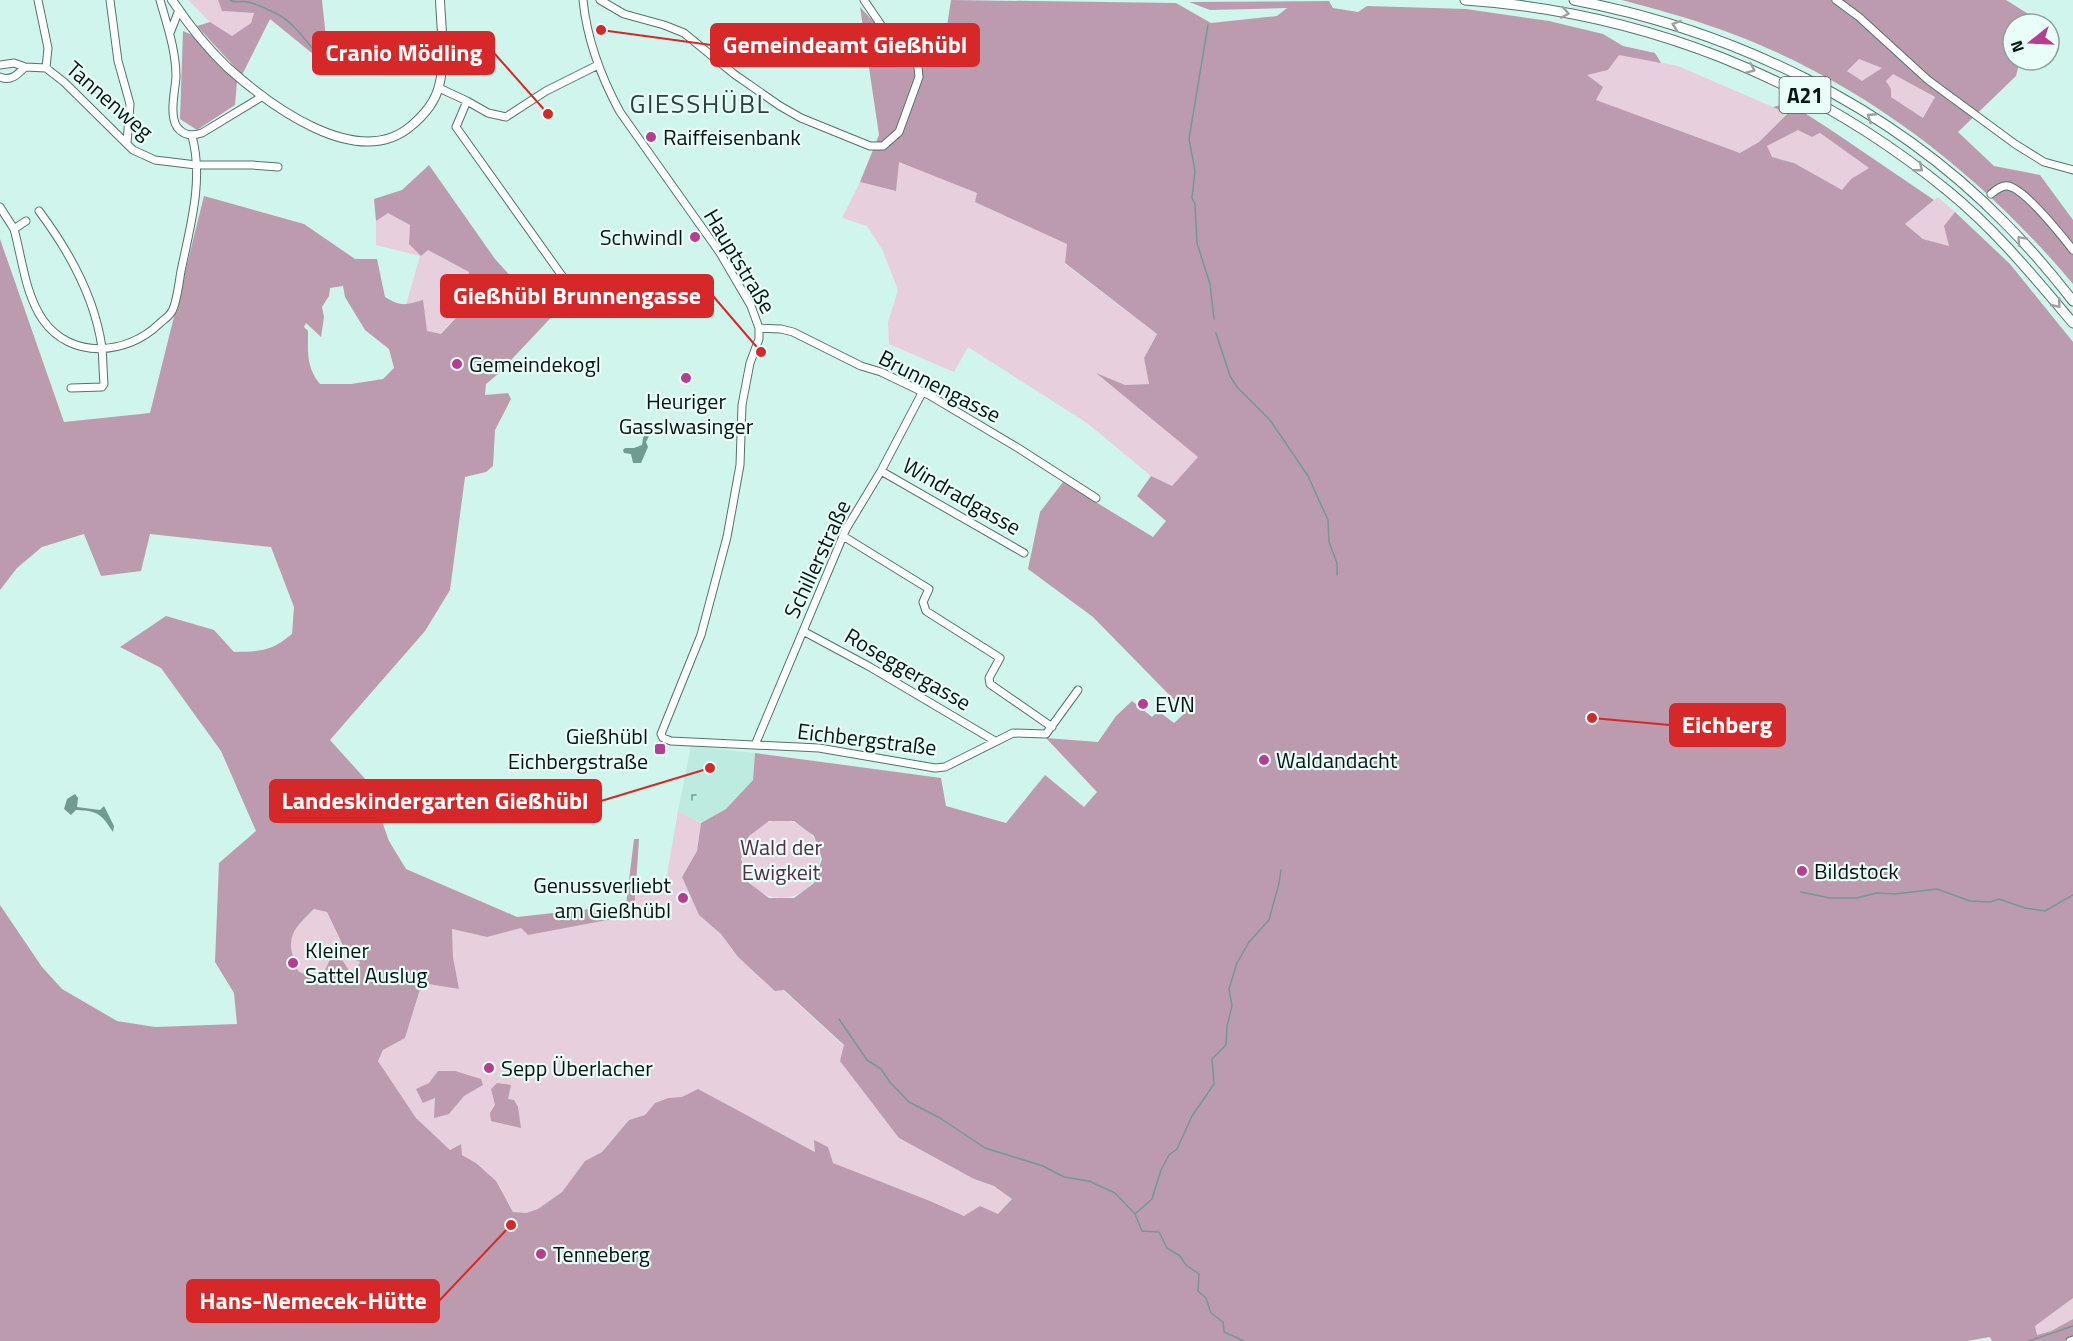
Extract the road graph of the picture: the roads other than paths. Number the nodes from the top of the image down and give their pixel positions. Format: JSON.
{"nodes":[{"id":1,"x":38,"y":0,"type":"edge"},
{"id":2,"x":110,"y":0,"type":"edge"},
{"id":3,"x":160,"y":0,"type":"edge"},
{"id":4,"x":172,"y":0,"type":"edge"},
{"id":5,"x":440,"y":0,"type":"edge"},
{"id":6,"x":583,"y":0,"type":"edge"},
{"id":7,"x":600,"y":0,"type":"edge"},
{"id":8,"x":864,"y":0,"type":"edge"},
{"id":9,"x":1465,"y":0,"type":"edge"},
{"id":10,"x":1574,"y":0,"type":"edge"},
{"id":11,"x":1836,"y":0,"type":"edge"},
{"id":12,"x":179,"y":10,"type":"junction"},
{"id":13,"x":170,"y":33,"type":"junction"},
{"id":14,"x":0,"y":65,"type":"edge"},
{"id":15,"x":598,"y":65,"type":"junction"},
{"id":16,"x":25,"y":67,"type":"junction"},
{"id":17,"x":46,"y":68,"type":"junction"},
{"id":18,"x":0,"y":77,"type":"edge"},
{"id":19,"x":439,"y":88,"type":"junction"},
{"id":20,"x":263,"y":96,"type":"junction"},
{"id":21,"x":467,"y":101,"type":"junction"},
{"id":22,"x":192,"y":136,"type":"junction"},
{"id":23,"x":127,"y":143,"type":"junction"},
{"id":24,"x":196,"y":165,"type":"junction"},
{"id":25,"x":278,"y":167,"type":"dead end"},
{"id":26,"x":2073,"y":170,"type":"edge"},
{"id":27,"x":1991,"y":194,"type":"dead end"},
{"id":28,"x":0,"y":207,"type":"edge"},
{"id":29,"x":39,"y":211,"type":"dead end"},
{"id":30,"x":26,"y":221,"type":"dead end"},
{"id":31,"x":14,"y":228,"type":"junction"},
{"id":32,"x":2073,"y":250,"type":"edge"},
{"id":33,"x":575,"y":294,"type":"dead end"},
{"id":34,"x":2073,"y":301,"type":"edge"},
{"id":35,"x":2073,"y":324,"type":"edge"},
{"id":36,"x":759,"y":328,"type":"junction"},
{"id":37,"x":102,"y":350,"type":"junction"},
{"id":38,"x":71,"y":388,"type":"dead end"},
{"id":39,"x":922,"y":393,"type":"junction"},
{"id":40,"x":881,"y":471,"type":"junction"},
{"id":41,"x":1096,"y":498,"type":"dead end"},
{"id":42,"x":843,"y":536,"type":"junction"},
{"id":43,"x":1024,"y":553,"type":"dead end"},
{"id":44,"x":803,"y":631,"type":"junction"},
{"id":45,"x":1078,"y":690,"type":"dead end"},
{"id":46,"x":1052,"y":727,"type":"junction"},
{"id":47,"x":661,"y":734,"type":"joint"},
{"id":48,"x":995,"y":741,"type":"junction"},
{"id":49,"x":755,"y":745,"type":"junction"}],
"edges":[{"from":1,"to":17,"type":"street"},
{"from":2,"to":23,"type":"street"},
{"from":3,"to":13,"type":"street"},
{"from":4,"to":12,"type":"main road"},
{"from":5,"to":19,"type":"main road"},
{"from":6,"to":15,"type":"street","name":"Hauptstraße"},
{"from":7,"to":8,"type":"street"},
{"from":9,"to":35,"type":"highway","number":"A21","one_way":true},
{"from":34,"to":10,"type":"highway","number":"A21","one_way":true},
{"from":11,"to":26,"type":"street"},
{"from":12,"to":13,"type":"street"},
{"from":12,"to":20,"type":"main road"},
{"from":13,"to":22,"type":"street"},
{"from":14,"to":16,"type":"street","name":"Tannenweg"},
{"from":15,"to":21,"type":"street"},
{"from":15,"to":36,"type":"street","name":"Hauptstraße"},
{"from":16,"to":17,"type":"street","name":"Tannenweg"},
{"from":16,"to":18,"type":"street","name":"Tannenweg"},
{"from":17,"to":23,"type":"street","name":"Tannenweg"},
{"from":19,"to":20,"type":"main road"},
{"from":19,"to":21,"type":"street"},
{"from":20,"to":22,"type":"street"},
{"from":21,"to":33,"type":"street"},
{"from":22,"to":24,"type":"street"},
{"from":23,"to":24,"type":"street","name":"Tannenweg"},
{"from":24,"to":25,"type":"street","name":"Tannenweg"},
{"from":24,"to":37,"type":"street"},
{"from":27,"to":32,"type":"street"},
{"from":28,"to":31,"type":"street"},
{"from":29,"to":37,"type":"street"},
{"from":30,"to":31,"type":"street"},
{"from":31,"to":37,"type":"street"},
{"from":36,"to":39,"type":"street","name":"Brunnengasse"},
{"from":36,"to":47,"type":"street","name":"Hauptstraße"},
{"from":37,"to":38,"type":"street"},
{"from":39,"to":40,"type":"street","name":"Schillerstraße"},
{"from":39,"to":41,"type":"street","name":"Brunnengasse"},
{"from":40,"to":42,"type":"street","name":"Schillerstraße"},
{"from":40,"to":43,"type":"street","name":"Windradgasse"},
{"from":42,"to":44,"type":"street","name":"Schillerstraße"},
{"from":42,"to":46,"type":"street"},
{"from":44,"to":48,"type":"street","name":"Roseggergasse"},
{"from":44,"to":49,"type":"street","name":"Schillerstraße"},
{"from":45,"to":46,"type":"street"},
{"from":46,"to":48,"type":"street","name":"Eichbergstraße"},
{"from":47,"to":49,"type":"street","name":"Eichbergstraße"},
{"from":48,"to":49,"type":"street","name":"Eichbergstraße"}]}
